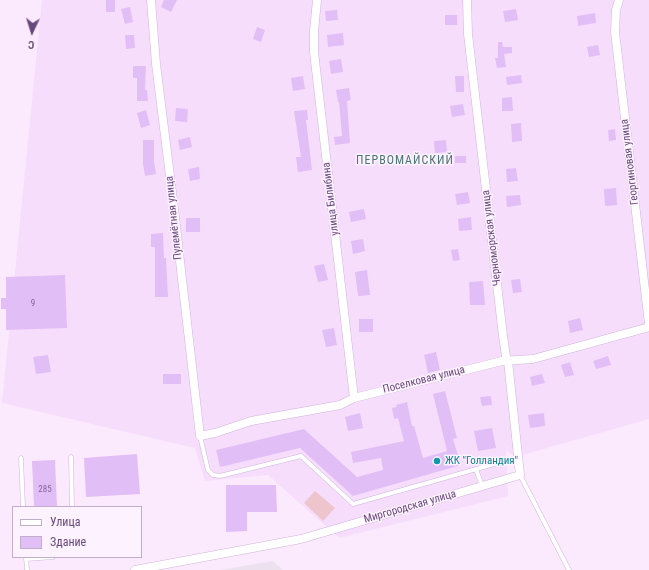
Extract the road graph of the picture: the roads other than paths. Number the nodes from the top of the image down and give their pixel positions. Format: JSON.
{"nodes":[{"id":1,"x":151,"y":0,"type":"edge"},
{"id":2,"x":317,"y":0,"type":"edge"},
{"id":3,"x":467,"y":0,"type":"edge"},
{"id":4,"x":619,"y":0,"type":"edge"},
{"id":5,"x":649,"y":324,"type":"edge"},
{"id":6,"x":649,"y":327,"type":"edge"},
{"id":7,"x":508,"y":361,"type":"junction"},
{"id":8,"x":354,"y":398,"type":"junction"},
{"id":9,"x":200,"y":436,"type":"junction"},
{"id":10,"x":71,"y":457,"type":"dead end"},
{"id":11,"x":21,"y":458,"type":"dead end"},
{"id":12,"x":501,"y":462,"type":"dead end"},
{"id":13,"x":476,"y":469,"type":"junction"},
{"id":14,"x":520,"y":475,"type":"junction"},
{"id":15,"x":482,"y":486,"type":"junction"},
{"id":16,"x":23,"y":506,"type":"edge"},
{"id":17,"x":72,"y":506,"type":"edge"},
{"id":18,"x":26,"y":558,"type":"edge"},
{"id":19,"x":27,"y":570,"type":"edge"},
{"id":20,"x":136,"y":570,"type":"edge"},
{"id":21,"x":569,"y":570,"type":"edge"}],
"edges":[{"from":1,"to":9,"type":"street","name":"Пулемётная улица"},
{"from":2,"to":8,"type":"street","name":"улица Билибина"},
{"from":3,"to":7,"type":"street","name":"Черноморская улица"},
{"from":4,"to":5,"type":"street","name":"Георгиновая улица"},
{"from":6,"to":7,"type":"street","name":"Поселковая улица"},
{"from":7,"to":8,"type":"street","name":"Поселковая улица"},
{"from":7,"to":14,"type":"street","name":"Черноморская улица"},
{"from":8,"to":9,"type":"street","name":"Поселковая улица"},
{"from":9,"to":13,"type":"lane"},
{"from":10,"to":17,"type":"lane"},
{"from":11,"to":16,"type":"lane"},
{"from":12,"to":13,"type":"lane"},
{"from":13,"to":15,"type":"lane"},
{"from":14,"to":15,"type":"street","name":"Миргородская улица"},
{"from":14,"to":21,"type":"lane"},
{"from":15,"to":20,"type":"street","name":"Миргородская улица"},
{"from":18,"to":19,"type":"lane"}]}
